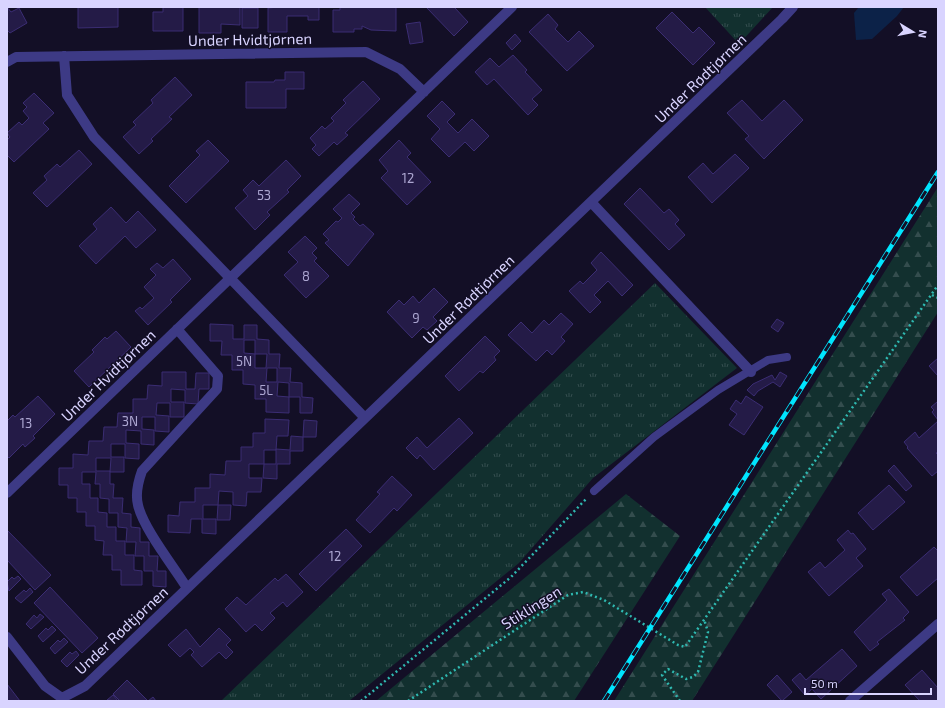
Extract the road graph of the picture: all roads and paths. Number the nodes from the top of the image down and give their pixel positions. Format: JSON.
{"nodes":[{"id":1,"x":512,"y":7,"type":"edge"},
{"id":2,"x":793,"y":7,"type":"edge"},
{"id":3,"x":64,"y":56,"type":"junction"},
{"id":4,"x":7,"y":62,"type":"edge"},
{"id":5,"x":424,"y":92,"type":"junction"},
{"id":6,"x":591,"y":202,"type":"junction"},
{"id":7,"x":230,"y":278,"type":"junction"},
{"id":8,"x":938,"y":285,"type":"edge"},
{"id":9,"x":932,"y":295,"type":"junction"},
{"id":10,"x":938,"y":298,"type":"edge"},
{"id":11,"x":177,"y":329,"type":"junction"},
{"id":12,"x":787,"y":357,"type":"dead end"},
{"id":13,"x":751,"y":372,"type":"junction"},
{"id":14,"x":365,"y":418,"type":"junction"},
{"id":15,"x":594,"y":491,"type":"joint"},
{"id":16,"x":7,"y":493,"type":"edge"},
{"id":17,"x":187,"y":588,"type":"junction"},
{"id":18,"x":704,"y":619,"type":"junction"},
{"id":19,"x":938,"y":624,"type":"edge"},
{"id":20,"x":7,"y":637,"type":"edge"},
{"id":21,"x":361,"y":701,"type":"edge"},
{"id":22,"x":408,"y":701,"type":"edge"},
{"id":23,"x":680,"y":701,"type":"edge"},
{"id":24,"x":850,"y":701,"type":"edge"}],
"edges":[{"from":1,"to":5,"type":"street","name":"Under Hvidtjørnen"},
{"from":2,"to":6,"type":"street","name":"Under Rødtjørnen"},
{"from":3,"to":4,"type":"street","name":"Under Hvidtjørnen"},
{"from":3,"to":5,"type":"street","name":"Under Hvidtjørnen"},
{"from":3,"to":7,"type":"street"},
{"from":5,"to":7,"type":"street","name":"Under Hvidtjørnen"},
{"from":6,"to":13,"type":"street"},
{"from":6,"to":14,"type":"street","name":"Under Rødtjørnen"},
{"from":7,"to":11,"type":"street","name":"Under Hvidtjørnen"},
{"from":7,"to":14,"type":"street"},
{"from":8,"to":9,"type":"path"},
{"from":9,"to":10,"type":"path"},
{"from":9,"to":18,"type":"path"},
{"from":11,"to":16,"type":"street","name":"Under Hvidtjørnen"},
{"from":11,"to":17,"type":"street","name":"Under Rødtjørnen"},
{"from":12,"to":13,"type":"lane"},
{"from":13,"to":15,"type":"lane"},
{"from":14,"to":17,"type":"street","name":"Under Rødtjørnen"},
{"from":15,"to":21,"type":"path"},
{"from":17,"to":20,"type":"street","name":"Under Rødtjørnen"},
{"from":18,"to":22,"type":"path","name":"Stiklingen"},
{"from":18,"to":23,"type":"path"},
{"from":19,"to":24,"type":"street"}]}
